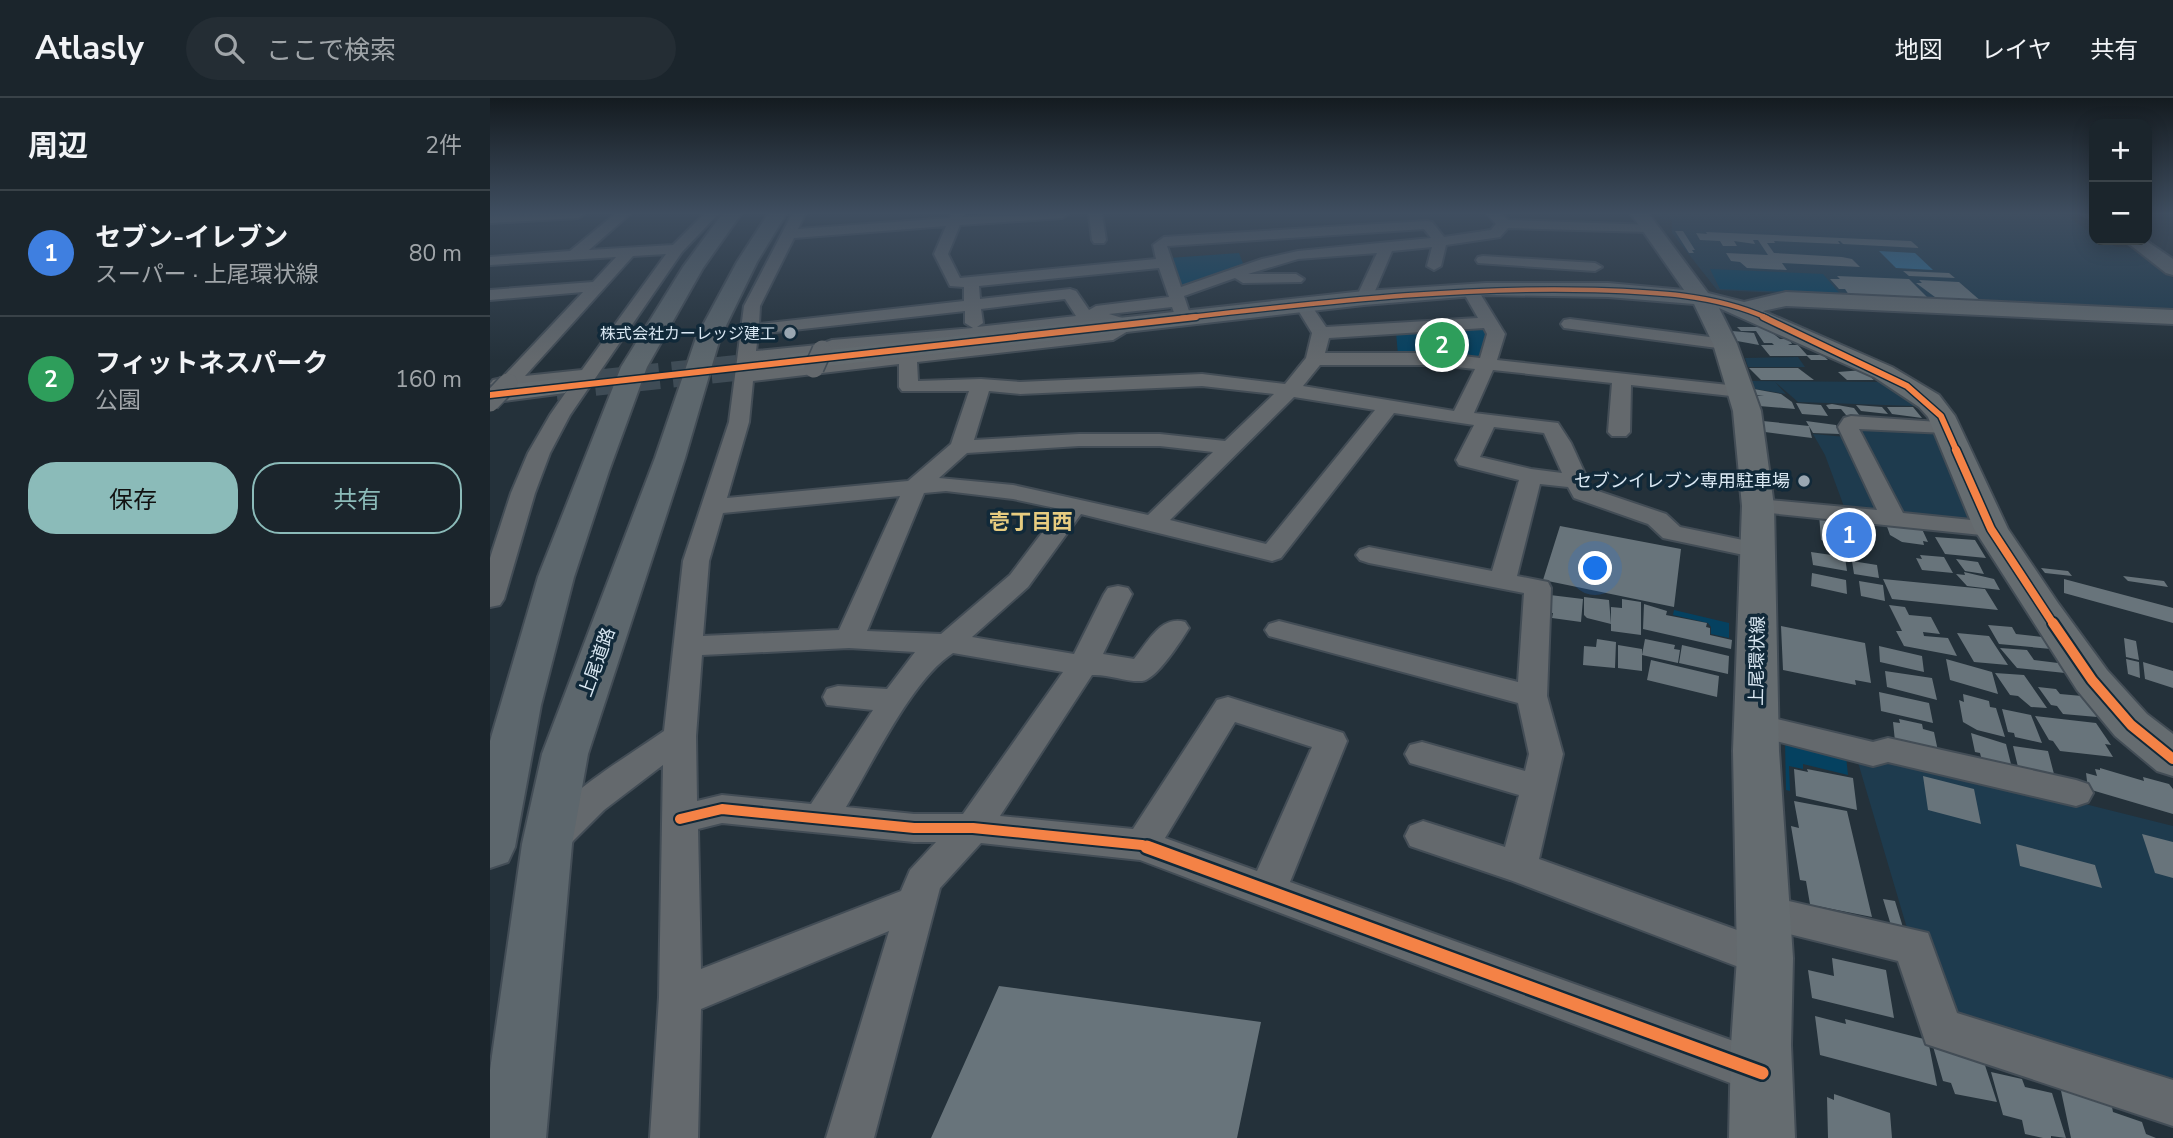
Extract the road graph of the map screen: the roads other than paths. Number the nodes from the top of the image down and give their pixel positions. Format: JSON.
{"nodes":[{"id":1,"x":619,"y":263,"type":"edge"},
{"id":2,"x":667,"y":263,"type":"edge"},
{"id":3,"x":696,"y":263,"type":"edge"},
{"id":4,"x":748,"y":263,"type":"edge"},
{"id":5,"x":770,"y":263,"type":"edge"},
{"id":6,"x":946,"y":263,"type":"edge"},
{"id":7,"x":1163,"y":263,"type":"joint"},
{"id":8,"x":1232,"y":263,"type":"edge"},
{"id":9,"x":1380,"y":263,"type":"edge"},
{"id":10,"x":1435,"y":263,"type":"edge"},
{"id":11,"x":1483,"y":263,"type":"edge"},
{"id":12,"x":1524,"y":263,"type":"edge"},
{"id":13,"x":1592,"y":263,"type":"edge"},
{"id":14,"x":1675,"y":263,"type":"edge"},
{"id":15,"x":1434,"y":266,"type":"dead end"},
{"id":16,"x":1595,"y":267,"type":"junction"},
{"id":17,"x":1222,"y":278,"type":"junction"},
{"id":18,"x":1296,"y":279,"type":"dead end"},
{"id":19,"x":971,"y":282,"type":"junction"},
{"id":20,"x":596,"y":286,"type":"junction"},
{"id":21,"x":492,"y":287,"type":"edge"},
{"id":22,"x":1478,"y":290,"type":"junction"},
{"id":23,"x":1608,"y":290,"type":"junction"},
{"id":24,"x":1364,"y":298,"type":"junction"},
{"id":25,"x":1701,"y":298,"type":"junction"},
{"id":26,"x":973,"y":304,"type":"junction"},
{"id":27,"x":1180,"y":304,"type":"junction"},
{"id":28,"x":1303,"y":305,"type":"junction"},
{"id":29,"x":1744,"y":310,"type":"junction"},
{"id":30,"x":1083,"y":314,"type":"junction"},
{"id":31,"x":2173,"y":317,"type":"edge"},
{"id":32,"x":1488,"y":323,"type":"junction"},
{"id":33,"x":1123,"y":324,"type":"junction"},
{"id":34,"x":1570,"y":324,"type":"dead end"},
{"id":35,"x":748,"y":330,"type":"junction"},
{"id":36,"x":997,"y":330,"type":"junction"},
{"id":37,"x":974,"y":333,"type":"junction"},
{"id":38,"x":1321,"y":333,"type":"junction"},
{"id":39,"x":1725,"y":344,"type":"junction"},
{"id":40,"x":822,"y":350,"type":"junction"},
{"id":41,"x":908,"y":358,"type":"junction"},
{"id":42,"x":1315,"y":359,"type":"junction"},
{"id":43,"x":1487,"y":364,"type":"junction"},
{"id":44,"x":803,"y":365,"type":"junction"},
{"id":45,"x":746,"y":367,"type":"junction"},
{"id":46,"x":587,"y":375,"type":"junction"},
{"id":47,"x":1622,"y":378,"type":"junction"},
{"id":48,"x":981,"y":386,"type":"junction"},
{"id":49,"x":496,"y":388,"type":"edge"},
{"id":50,"x":1290,"y":390,"type":"junction"},
{"id":51,"x":564,"y":391,"type":"junction"},
{"id":52,"x":1740,"y":391,"type":"junction"},
{"id":53,"x":490,"y":403,"type":"edge"},
{"id":54,"x":1389,"y":406,"type":"junction"},
{"id":55,"x":1461,"y":418,"type":"junction"},
{"id":56,"x":1486,"y":420,"type":"junction"},
{"id":57,"x":1946,"y":427,"type":"junction"},
{"id":58,"x":1619,"y":432,"type":"dead end"},
{"id":59,"x":961,"y":447,"type":"junction"},
{"id":60,"x":1231,"y":448,"type":"junction"},
{"id":61,"x":1531,"y":476,"type":"junction"},
{"id":62,"x":1576,"y":481,"type":"junction"},
{"id":63,"x":915,"y":487,"type":"junction"},
{"id":64,"x":1076,"y":504,"type":"junction"},
{"id":65,"x":1758,"y":506,"type":"junction"},
{"id":66,"x":712,"y":507,"type":"junction"},
{"id":67,"x":1894,"y":520,"type":"junction"},
{"id":68,"x":1153,"y":523,"type":"junction"},
{"id":69,"x":1991,"y":529,"type":"junction"},
{"id":70,"x":1758,"y":550,"type":"junction"},
{"id":71,"x":1369,"y":555,"type":"dead end"},
{"id":72,"x":496,"y":561,"type":"edge"},
{"id":73,"x":1502,"y":581,"type":"junction"},
{"id":74,"x":1118,"y":594,"type":"dead end"},
{"id":75,"x":490,"y":598,"type":"edge"},
{"id":76,"x":1175,"y":628,"type":"dead end"},
{"id":77,"x":1279,"y":630,"type":"dead end"},
{"id":78,"x":849,"y":639,"type":"junction"},
{"id":79,"x":947,"y":644,"type":"junction"},
{"id":80,"x":687,"y":646,"type":"junction"},
{"id":81,"x":1083,"y":665,"type":"junction"},
{"id":82,"x":1532,"y":696,"type":"junction"},
{"id":83,"x":838,"y":697,"type":"dead end"},
{"id":84,"x":895,"y":700,"type":"junction"},
{"id":85,"x":1756,"y":725,"type":"junction"},
{"id":86,"x":680,"y":736,"type":"junction"},
{"id":87,"x":1422,"y":754,"type":"dead end"},
{"id":88,"x":2173,"y":759,"type":"edge"},
{"id":89,"x":1538,"y":788,"type":"junction"},
{"id":90,"x":2076,"y":793,"type":"dead end"},
{"id":91,"x":821,"y":818,"type":"junction"},
{"id":92,"x":680,"y":819,"type":"junction"},
{"id":93,"x":974,"y":828,"type":"junction"},
{"id":94,"x":1423,"y":836,"type":"dead end"},
{"id":95,"x":547,"y":844,"type":"junction"},
{"id":96,"x":1142,"y":845,"type":"junction"},
{"id":97,"x":490,"y":847,"type":"edge"},
{"id":98,"x":1519,"y":867,"type":"junction"},
{"id":99,"x":1267,"y":891,"type":"junction"},
{"id":100,"x":917,"y":902,"type":"junction"},
{"id":101,"x":1764,"y":935,"type":"junction"},
{"id":102,"x":680,"y":997,"type":"junction"},
{"id":103,"x":1762,"y":1073,"type":"junction"},
{"id":104,"x":2173,"y":1103,"type":"edge"},
{"id":105,"x":513,"y":1138,"type":"edge"},
{"id":106,"x":674,"y":1138,"type":"edge"},
{"id":107,"x":850,"y":1138,"type":"edge"},
{"id":108,"x":1762,"y":1138,"type":"edge"}],
"edges":[{"from":1,"to":20,"type":"street"},
{"from":2,"to":46,"type":"street"},
{"from":3,"to":97,"type":"highway"},
{"from":4,"to":95,"type":"highway","name":"上尾道路"},
{"from":5,"to":35,"type":"street"},
{"from":6,"to":19,"type":"street"},
{"from":7,"to":19,"type":"street"},
{"from":7,"to":27,"type":"street"},
{"from":8,"to":17,"type":"street"},
{"from":9,"to":24,"type":"street"},
{"from":10,"to":15,"type":"street"},
{"from":11,"to":22,"type":"street"},
{"from":12,"to":16,"type":"street"},
{"from":13,"to":16,"type":"street"},
{"from":14,"to":25,"type":"street","name":"上尾環状線"},
{"from":16,"to":23,"type":"street"},
{"from":17,"to":18,"type":"street"},
{"from":17,"to":27,"type":"street"},
{"from":19,"to":26,"type":"street"},
{"from":20,"to":21,"type":"street"},
{"from":20,"to":49,"type":"street"},
{"from":22,"to":23,"type":"street"},
{"from":22,"to":24,"type":"street"},
{"from":22,"to":32,"type":"street"},
{"from":23,"to":25,"type":"street"},
{"from":24,"to":28,"type":"street"},
{"from":25,"to":29,"type":"street"},
{"from":25,"to":39,"type":"street","name":"上尾環状線"},
{"from":26,"to":30,"type":"street"},
{"from":26,"to":35,"type":"street"},
{"from":26,"to":37,"type":"street"},
{"from":27,"to":28,"type":"street"},
{"from":27,"to":30,"type":"street"},
{"from":27,"to":33,"type":"street"},
{"from":28,"to":38,"type":"street"},
{"from":29,"to":31,"type":"street"},
{"from":29,"to":57,"type":"street"},
{"from":30,"to":36,"type":"street"},
{"from":32,"to":38,"type":"street"},
{"from":32,"to":43,"type":"street"},
{"from":33,"to":36,"type":"street"},
{"from":33,"to":41,"type":"street"},
{"from":33,"to":44,"type":"street"},
{"from":34,"to":39,"type":"street"},
{"from":35,"to":45,"type":"street"},
{"from":36,"to":37,"type":"street"},
{"from":37,"to":40,"type":"street"},
{"from":38,"to":42,"type":"street"},
{"from":39,"to":52,"type":"street","name":"上尾環状線"},
{"from":40,"to":44,"type":"street","bridge":true},
{"from":40,"to":45,"type":"street"},
{"from":41,"to":44,"type":"street"},
{"from":41,"to":48,"type":"street"},
{"from":42,"to":43,"type":"street"},
{"from":42,"to":50,"type":"street"},
{"from":43,"to":47,"type":"street"},
{"from":43,"to":55,"type":"street"},
{"from":44,"to":45,"type":"street"},
{"from":45,"to":66,"type":"street"},
{"from":46,"to":49,"type":"street"},
{"from":46,"to":51,"type":"street"},
{"from":47,"to":52,"type":"street"},
{"from":47,"to":58,"type":"street"},
{"from":48,"to":50,"type":"street"},
{"from":48,"to":59,"type":"street"},
{"from":49,"to":51,"type":"street"},
{"from":49,"to":53,"type":"street","bridge":true},
{"from":50,"to":54,"type":"street"},
{"from":50,"to":60,"type":"street"},
{"from":51,"to":53,"type":"street"},
{"from":51,"to":72,"type":"street"},
{"from":52,"to":65,"type":"street","name":"上尾環状線"},
{"from":54,"to":55,"type":"street"},
{"from":54,"to":68,"type":"street"},
{"from":55,"to":56,"type":"street"},
{"from":56,"to":61,"type":"street"},
{"from":56,"to":62,"type":"street"},
{"from":57,"to":67,"type":"street"},
{"from":57,"to":69,"type":"street"},
{"from":59,"to":60,"type":"street"},
{"from":59,"to":63,"type":"street"},
{"from":60,"to":68,"type":"street"},
{"from":61,"to":62,"type":"street"},
{"from":61,"to":73,"type":"street"},
{"from":62,"to":70,"type":"street"},
{"from":63,"to":64,"type":"street"},
{"from":63,"to":66,"type":"street"},
{"from":63,"to":78,"type":"street"},
{"from":64,"to":68,"type":"street"},
{"from":64,"to":79,"type":"street"},
{"from":65,"to":67,"type":"street"},
{"from":65,"to":70,"type":"street","name":"上尾環状線"},
{"from":66,"to":80,"type":"street"},
{"from":67,"to":69,"type":"street"},
{"from":69,"to":88,"type":"street"},
{"from":70,"to":85,"type":"street","name":"上尾環状線"},
{"from":71,"to":73,"type":"street"},
{"from":72,"to":75,"type":"street"},
{"from":73,"to":82,"type":"street"},
{"from":74,"to":81,"type":"street"},
{"from":76,"to":81,"type":"street"},
{"from":77,"to":82,"type":"street"},
{"from":78,"to":79,"type":"street"},
{"from":78,"to":80,"type":"street"},
{"from":79,"to":81,"type":"street"},
{"from":79,"to":84,"type":"street"},
{"from":80,"to":86,"type":"street"},
{"from":81,"to":93,"type":"street"},
{"from":82,"to":89,"type":"street"},
{"from":83,"to":84,"type":"street"},
{"from":84,"to":91,"type":"street"},
{"from":85,"to":90,"type":"street"},
{"from":85,"to":101,"type":"street","name":"上尾環状線"},
{"from":86,"to":92,"type":"street"},
{"from":86,"to":95,"type":"street"},
{"from":87,"to":89,"type":"street"},
{"from":89,"to":98,"type":"street"},
{"from":91,"to":92,"type":"street"},
{"from":91,"to":93,"type":"street"},
{"from":92,"to":102,"type":"street"},
{"from":93,"to":96,"type":"street"},
{"from":93,"to":100,"type":"street"},
{"from":94,"to":98,"type":"street"},
{"from":95,"to":105,"type":"highway","name":"上尾道路"},
{"from":96,"to":99,"type":"street"},
{"from":96,"to":99,"type":"street"},
{"from":98,"to":101,"type":"street"},
{"from":99,"to":103,"type":"street"},
{"from":100,"to":102,"type":"street"},
{"from":100,"to":107,"type":"street"},
{"from":101,"to":103,"type":"street","name":"上尾環状線"},
{"from":101,"to":104,"type":"street"},
{"from":102,"to":106,"type":"street"},
{"from":103,"to":108,"type":"street","name":"上尾環状線"}]}
